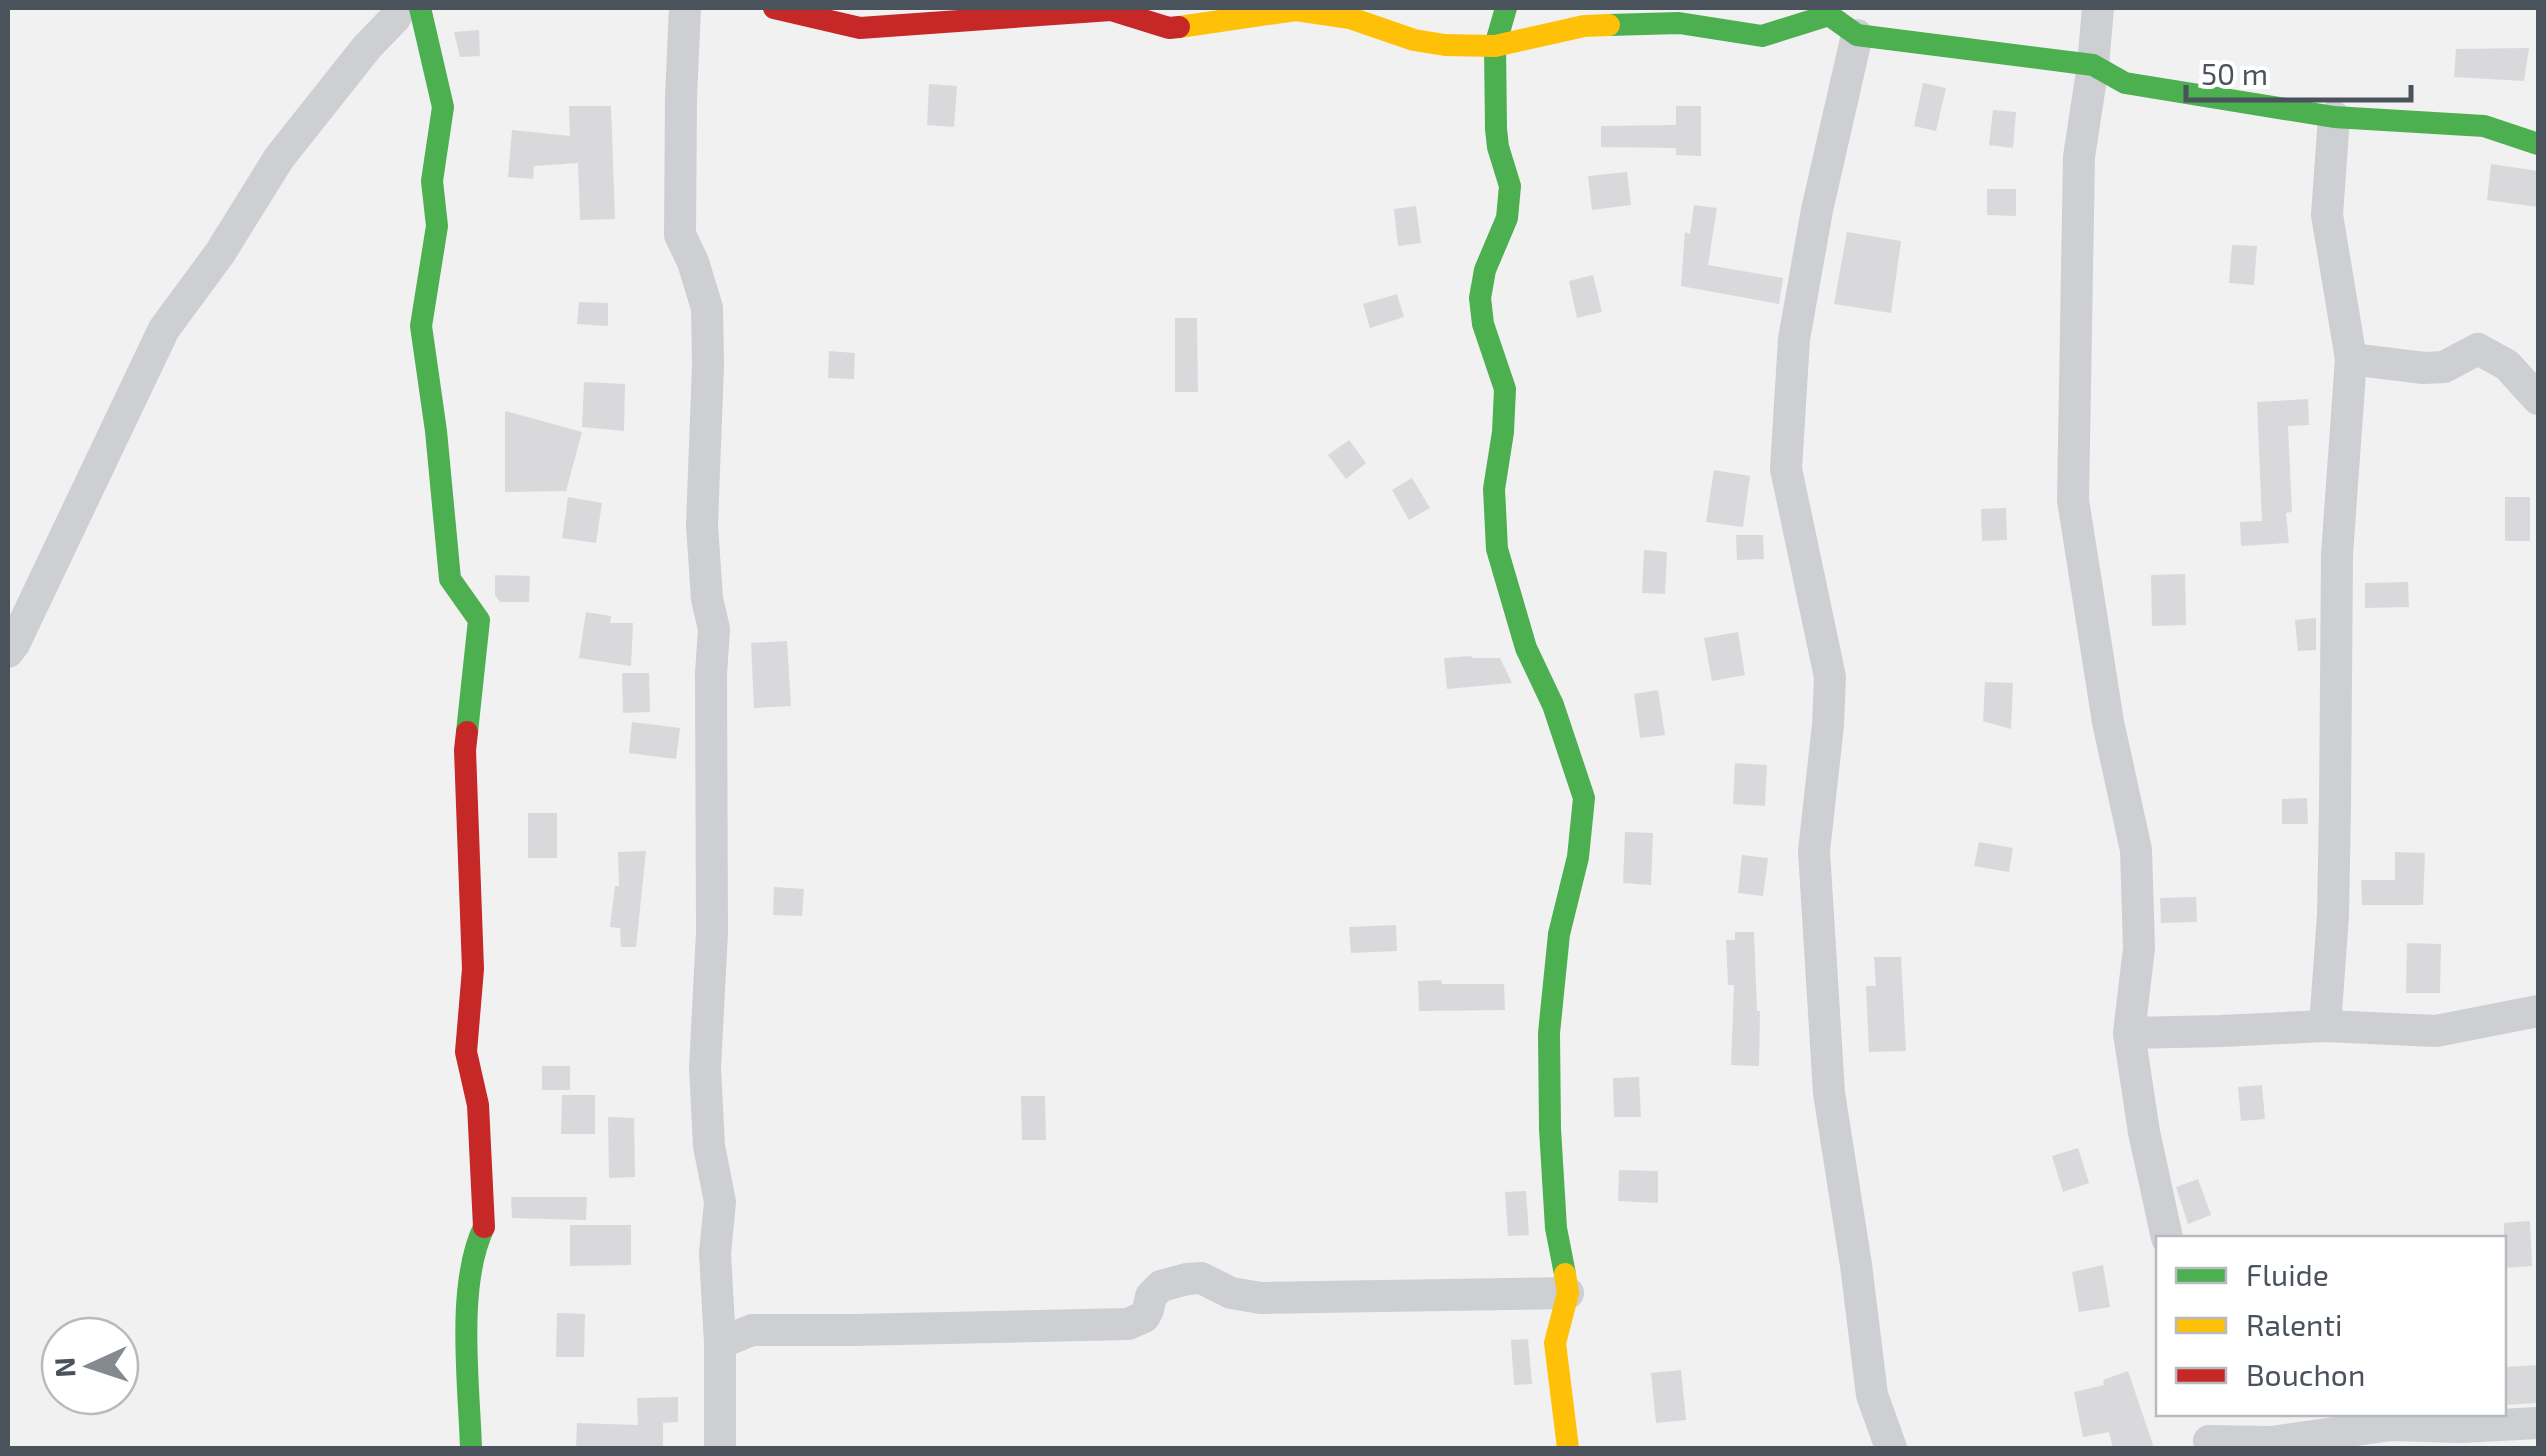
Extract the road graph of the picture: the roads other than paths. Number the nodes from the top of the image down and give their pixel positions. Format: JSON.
{"nodes":[{"id":1,"x":400,"y":8,"type":"edge"},
{"id":2,"x":420,"y":8,"type":"edge"},
{"id":3,"x":685,"y":8,"type":"edge"},
{"id":4,"x":774,"y":8,"type":"edge"},
{"id":5,"x":1506,"y":8,"type":"edge"},
{"id":6,"x":2098,"y":8,"type":"edge"},
{"id":7,"x":1296,"y":9,"type":"edge"},
{"id":8,"x":1827,"y":11,"type":"edge"},
{"id":9,"x":1857,"y":36,"type":"junction"},
{"id":10,"x":1495,"y":46,"type":"junction"},
{"id":11,"x":2093,"y":65,"type":"junction"},
{"id":12,"x":2334,"y":117,"type":"junction"},
{"id":13,"x":2538,"y":144,"type":"edge"},
{"id":14,"x":2351,"y":359,"type":"junction"},
{"id":15,"x":2538,"y":399,"type":"edge"},
{"id":16,"x":8,"y":652,"type":"edge"},
{"id":17,"x":2538,"y":1011,"type":"edge"},
{"id":18,"x":2325,"y":1026,"type":"junction"},
{"id":19,"x":2129,"y":1033,"type":"junction"},
{"id":20,"x":2166,"y":1236,"type":"edge"},
{"id":21,"x":1568,"y":1293,"type":"junction"},
{"id":22,"x":720,"y":1343,"type":"junction"},
{"id":23,"x":2538,"y":1423,"type":"edge"},
{"id":24,"x":2208,"y":1434,"type":"edge"},
{"id":25,"x":471,"y":1448,"type":"edge"},
{"id":26,"x":720,"y":1448,"type":"edge"},
{"id":27,"x":1568,"y":1448,"type":"edge"},
{"id":28,"x":1891,"y":1448,"type":"edge"}],
"edges":[{"from":1,"to":16,"type":"street"},
{"from":2,"to":25,"type":"street"},
{"from":3,"to":22,"type":"street"},
{"from":4,"to":7,"type":"street"},
{"from":5,"to":10,"type":"street"},
{"from":6,"to":11,"type":"street"},
{"from":7,"to":10,"type":"street"},
{"from":8,"to":9,"type":"street"},
{"from":8,"to":10,"type":"street"},
{"from":9,"to":11,"type":"street"},
{"from":9,"to":28,"type":"street"},
{"from":10,"to":21,"type":"street"},
{"from":11,"to":12,"type":"street"},
{"from":11,"to":19,"type":"street"},
{"from":12,"to":13,"type":"street"},
{"from":12,"to":14,"type":"street"},
{"from":14,"to":15,"type":"street"},
{"from":14,"to":18,"type":"street"},
{"from":17,"to":18,"type":"street"},
{"from":18,"to":19,"type":"street"},
{"from":19,"to":20,"type":"street"},
{"from":21,"to":22,"type":"street"},
{"from":21,"to":27,"type":"street"},
{"from":22,"to":26,"type":"street"},
{"from":23,"to":24,"type":"street"}]}
